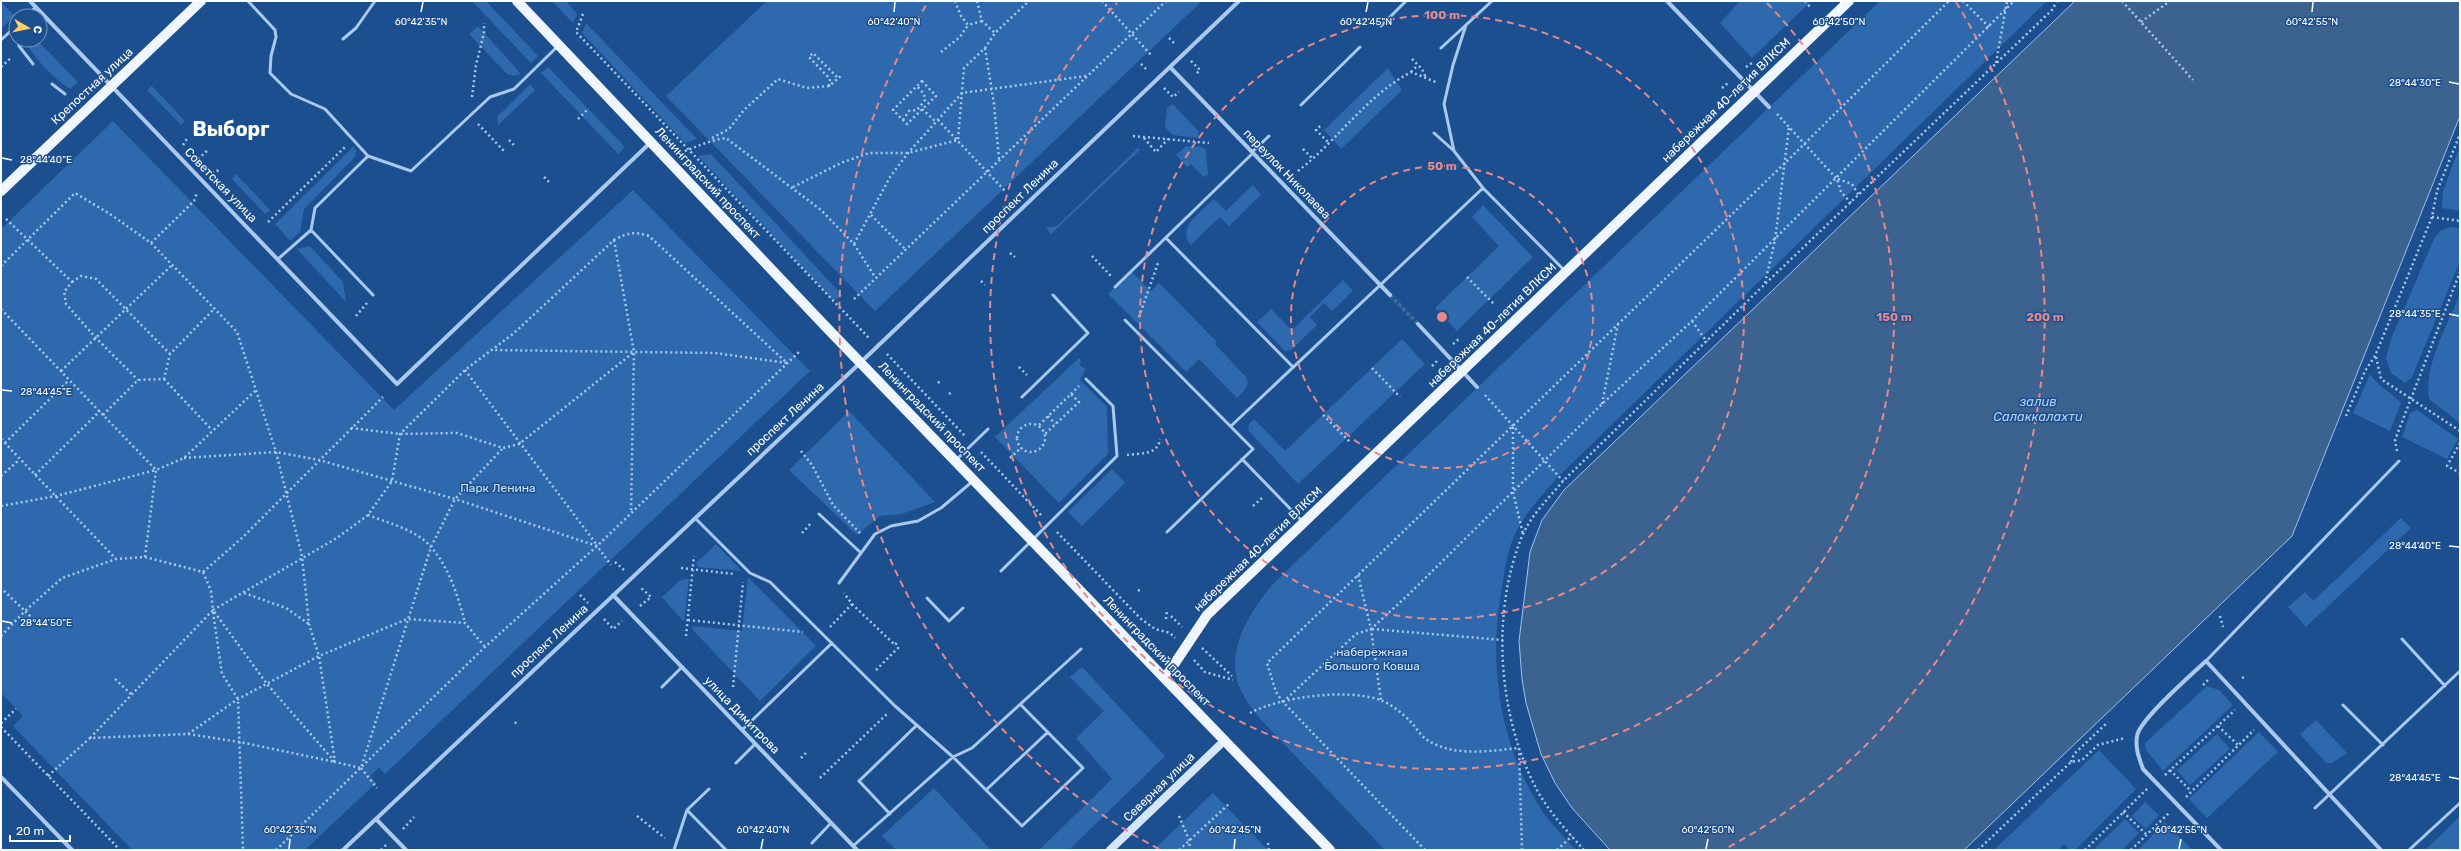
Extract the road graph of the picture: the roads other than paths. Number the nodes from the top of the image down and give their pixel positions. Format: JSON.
{"nodes":[{"id":1,"x":30,"y":1,"type":"edge"},
{"id":2,"x":200,"y":1,"type":"edge"},
{"id":3,"x":248,"y":1,"type":"edge"},
{"id":4,"x":375,"y":1,"type":"edge"},
{"id":5,"x":517,"y":1,"type":"edge"},
{"id":6,"x":1239,"y":1,"type":"edge"},
{"id":7,"x":1406,"y":1,"type":"edge"},
{"id":8,"x":1492,"y":1,"type":"edge"},
{"id":9,"x":1667,"y":1,"type":"edge"},
{"id":10,"x":1849,"y":1,"type":"edge"},
{"id":11,"x":36,"y":6,"type":"joint"},
{"id":12,"x":1466,"y":25,"type":"junction"},
{"id":13,"x":1381,"y":26,"type":"dead end"},
{"id":14,"x":343,"y":39,"type":"dead end"},
{"id":15,"x":559,"y":45,"type":"junction"},
{"id":16,"x":20,"y":48,"type":"edge"},
{"id":17,"x":1360,"y":48,"type":"dead end"},
{"id":18,"x":1441,"y":48,"type":"dead end"},
{"id":19,"x":32,"y":64,"type":"dead end"},
{"id":20,"x":1170,"y":67,"type":"junction"},
{"id":21,"x":52,"y":84,"type":"dead end"},
{"id":22,"x":111,"y":85,"type":"junction"},
{"id":23,"x":1754,"y":92,"type":"junction"},
{"id":24,"x":65,"y":94,"type":"dead end"},
{"id":25,"x":1301,"y":105,"type":"dead end"},
{"id":26,"x":1770,"y":107,"type":"road end"},
{"id":27,"x":1434,"y":133,"type":"dead end"},
{"id":28,"x":1269,"y":136,"type":"dead end"},
{"id":29,"x":652,"y":142,"type":"junction"},
{"id":30,"x":1454,"y":151,"type":"junction"},
{"id":31,"x":1252,"y":153,"type":"junction"},
{"id":32,"x":368,"y":156,"type":"junction"},
{"id":33,"x":1483,"y":188,"type":"junction"},
{"id":34,"x":1,"y":191,"type":"edge"},
{"id":35,"x":311,"y":230,"type":"junction"},
{"id":36,"x":1166,"y":238,"type":"junction"},
{"id":37,"x":278,"y":259,"type":"junction"},
{"id":38,"x":1565,"y":272,"type":"junction"},
{"id":39,"x":1380,"y":285,"type":"junction"},
{"id":40,"x":1115,"y":287,"type":"dead end"},
{"id":41,"x":373,"y":295,"type":"dead end"},
{"id":42,"x":1053,"y":295,"type":"dead end"},
{"id":43,"x":1390,"y":295,"type":"tunnel mouth"},
{"id":44,"x":1125,"y":320,"type":"dead end"},
{"id":45,"x":1418,"y":324,"type":"tunnel mouth"},
{"id":46,"x":860,"y":362,"type":"junction"},
{"id":47,"x":1293,"y":368,"type":"junction"},
{"id":48,"x":1463,"y":370,"type":"junction"},
{"id":49,"x":1086,"y":379,"type":"dead end"},
{"id":50,"x":1477,"y":387,"type":"road end"},
{"id":51,"x":1022,"y":397,"type":"dead end"},
{"id":52,"x":1231,"y":426,"type":"junction"},
{"id":53,"x":988,"y":429,"type":"dead end"},
{"id":54,"x":1242,"y":459,"type":"junction"},
{"id":55,"x":956,"y":460,"type":"junction"},
{"id":56,"x":2399,"y":461,"type":"dead end"},
{"id":57,"x":974,"y":479,"type":"junction"},
{"id":58,"x":819,"y":514,"type":"dead end"},
{"id":59,"x":695,"y":518,"type":"junction"},
{"id":60,"x":1304,"y":523,"type":"junction"},
{"id":61,"x":1167,"y":532,"type":"dead end"},
{"id":62,"x":1032,"y":540,"type":"junction"},
{"id":63,"x":860,"y":552,"type":"junction"},
{"id":64,"x":1000,"y":571,"type":"dead end"},
{"id":65,"x":839,"y":582,"type":"road end"},
{"id":66,"x":613,"y":595,"type":"junction"},
{"id":67,"x":927,"y":598,"type":"dead end"},
{"id":68,"x":963,"y":608,"type":"dead end"},
{"id":69,"x":2402,"y":638,"type":"dead end"},
{"id":70,"x":832,"y":643,"type":"junction"},
{"id":71,"x":1081,"y":649,"type":"dead end"},
{"id":72,"x":2206,"y":661,"type":"junction"},
{"id":73,"x":682,"y":667,"type":"junction"},
{"id":74,"x":2460,"y":671,"type":"edge"},
{"id":75,"x":1165,"y":678,"type":"junction"},
{"id":76,"x":2445,"y":686,"type":"junction"},
{"id":77,"x":662,"y":687,"type":"dead end"},
{"id":78,"x":2343,"y":704,"type":"dead end"},
{"id":79,"x":1021,"y":705,"type":"junction"},
{"id":80,"x":916,"y":726,"type":"junction"},
{"id":81,"x":742,"y":730,"type":"junction"},
{"id":82,"x":1048,"y":732,"type":"junction"},
{"id":83,"x":1225,"y":740,"type":"junction"},
{"id":84,"x":755,"y":744,"type":"junction"},
{"id":85,"x":2383,"y":745,"type":"junction"},
{"id":86,"x":953,"y":757,"type":"junction"},
{"id":87,"x":736,"y":763,"type":"dead end"},
{"id":88,"x":1,"y":777,"type":"edge"},
{"id":89,"x":709,"y":789,"type":"dead end"},
{"id":90,"x":986,"y":790,"type":"junction"},
{"id":91,"x":2331,"y":794,"type":"junction"},
{"id":92,"x":2460,"y":803,"type":"edge"},
{"id":93,"x":2316,"y":808,"type":"dead end"},
{"id":94,"x":687,"y":810,"type":"junction"},
{"id":95,"x":890,"y":814,"type":"junction"},
{"id":96,"x":376,"y":819,"type":"junction"},
{"id":97,"x":831,"y":823,"type":"junction"},
{"id":98,"x":812,"y":843,"type":"dead end"},
{"id":99,"x":855,"y":848,"type":"edge"},
{"id":100,"x":72,"y":850,"type":"edge"},
{"id":101,"x":343,"y":850,"type":"edge"},
{"id":102,"x":406,"y":850,"type":"edge"},
{"id":103,"x":674,"y":850,"type":"edge"},
{"id":104,"x":726,"y":850,"type":"edge"},
{"id":105,"x":1110,"y":850,"type":"edge"},
{"id":106,"x":1330,"y":850,"type":"edge"},
{"id":107,"x":2221,"y":850,"type":"edge"},
{"id":108,"x":2381,"y":850,"type":"edge"},
{"id":109,"x":2409,"y":850,"type":"edge"}],
"edges":[{"from":1,"to":11,"type":"street","name":"Советская улица"},
{"from":2,"to":22,"type":"main road","name":"Крепостная улица"},
{"from":3,"to":32,"type":"lane"},
{"from":4,"to":14,"type":"lane"},
{"from":5,"to":15,"type":"main road","name":"Ленинградский проспект"},
{"from":6,"to":20,"type":"street","name":"проспект Ленина"},
{"from":7,"to":13,"type":"lane"},
{"from":8,"to":12,"type":"lane"},
{"from":9,"to":23,"type":"street"},
{"from":10,"to":23,"type":"main road","name":"набережная 40-летия ВЛКСМ"},
{"from":11,"to":22,"type":"street","name":"Советская улица"},
{"from":12,"to":18,"type":"lane"},
{"from":12,"to":30,"type":"lane"},
{"from":15,"to":29,"type":"main road","name":"Ленинградский проспект"},
{"from":15,"to":32,"type":"lane"},
{"from":16,"to":19,"type":"lane"},
{"from":17,"to":25,"type":"lane"},
{"from":20,"to":31,"type":"street","name":"переулок Николаева"},
{"from":20,"to":46,"type":"street","name":"проспект Ленина"},
{"from":21,"to":24,"type":"lane"},
{"from":22,"to":34,"type":"main road","name":"Крепостная улица"},
{"from":22,"to":37,"type":"street","name":"Советская улица"},
{"from":23,"to":26,"type":"street"},
{"from":23,"to":38,"type":"main road","name":"набережная 40-летия ВЛКСМ"},
{"from":27,"to":30,"type":"lane"},
{"from":28,"to":31,"type":"lane"},
{"from":29,"to":37,"type":"street","name":"Советская улица"},
{"from":29,"to":46,"type":"main road","name":"Ленинградский проспект"},
{"from":30,"to":33,"type":"lane"},
{"from":31,"to":36,"type":"lane"},
{"from":31,"to":39,"type":"street","name":"переулок Николаева"},
{"from":32,"to":35,"type":"lane"},
{"from":33,"to":38,"type":"lane"},
{"from":33,"to":39,"type":"lane"},
{"from":35,"to":37,"type":"lane"},
{"from":35,"to":41,"type":"lane"},
{"from":36,"to":40,"type":"lane"},
{"from":36,"to":47,"type":"lane"},
{"from":38,"to":48,"type":"main road","name":"набережная 40-летия ВЛКСМ"},
{"from":39,"to":43,"type":"street","name":"переулок Николаева"},
{"from":39,"to":47,"type":"lane"},
{"from":42,"to":51,"type":"lane"},
{"from":44,"to":52,"type":"lane"},
{"from":45,"to":48,"type":"street"},
{"from":46,"to":55,"type":"main road","name":"Ленинградский проспект"},
{"from":46,"to":59,"type":"street","name":"проспект Ленина"},
{"from":47,"to":52,"type":"lane"},
{"from":48,"to":50,"type":"street"},
{"from":48,"to":60,"type":"main road","name":"набережная 40-летия ВЛКСМ"},
{"from":49,"to":62,"type":"lane"},
{"from":52,"to":54,"type":"lane"},
{"from":53,"to":55,"type":"lane"},
{"from":54,"to":60,"type":"lane"},
{"from":54,"to":61,"type":"lane"},
{"from":55,"to":57,"type":"main road","name":"Ленинградский проспект"},
{"from":56,"to":72,"type":"lane"},
{"from":57,"to":62,"type":"main road","name":"Ленинградский проспект"},
{"from":57,"to":63,"type":"lane"},
{"from":58,"to":63,"type":"lane"},
{"from":59,"to":66,"type":"street","name":"проспект Ленина"},
{"from":59,"to":70,"type":"lane"},
{"from":60,"to":75,"type":"main road","name":"набережная 40-летия ВЛКСМ"},
{"from":62,"to":64,"type":"lane"},
{"from":62,"to":75,"type":"main road","name":"Ленинградский проспект"},
{"from":63,"to":65,"type":"lane"},
{"from":66,"to":73,"type":"street","name":"улица Димитрова"},
{"from":66,"to":96,"type":"street","name":"проспект Ленина"},
{"from":67,"to":68,"type":"lane"},
{"from":69,"to":76,"type":"lane"},
{"from":70,"to":80,"type":"lane"},
{"from":70,"to":81,"type":"lane"},
{"from":71,"to":79,"type":"lane"},
{"from":72,"to":91,"type":"street"},
{"from":72,"to":107,"type":"street"},
{"from":73,"to":77,"type":"lane"},
{"from":73,"to":81,"type":"street","name":"улица Димитрова"},
{"from":74,"to":76,"type":"lane"},
{"from":75,"to":83,"type":"main road","name":"Ленинградский проспект"},
{"from":76,"to":85,"type":"lane"},
{"from":78,"to":85,"type":"lane"},
{"from":79,"to":82,"type":"lane"},
{"from":79,"to":86,"type":"lane"},
{"from":80,"to":86,"type":"lane"},
{"from":80,"to":95,"type":"lane"},
{"from":81,"to":84,"type":"street","name":"улица Димитрова"},
{"from":82,"to":90,"type":"lane"},
{"from":82,"to":90,"type":"lane"},
{"from":83,"to":105,"type":"main road","name":"Северная улица"},
{"from":83,"to":106,"type":"main road","name":"Ленинградский проспект"},
{"from":84,"to":87,"type":"lane"},
{"from":84,"to":97,"type":"street","name":"улица Димитрова"},
{"from":85,"to":91,"type":"lane"},
{"from":86,"to":90,"type":"lane"},
{"from":86,"to":95,"type":"lane"},
{"from":88,"to":100,"type":"street"},
{"from":89,"to":94,"type":"lane"},
{"from":91,"to":93,"type":"lane"},
{"from":91,"to":108,"type":"street"},
{"from":92,"to":109,"type":"lane"},
{"from":94,"to":103,"type":"lane"},
{"from":94,"to":104,"type":"lane"},
{"from":95,"to":99,"type":"lane"},
{"from":96,"to":101,"type":"street","name":"проспект Ленина"},
{"from":96,"to":102,"type":"street"},
{"from":97,"to":98,"type":"lane"},
{"from":97,"to":99,"type":"street","name":"улица Димитрова"}]}
